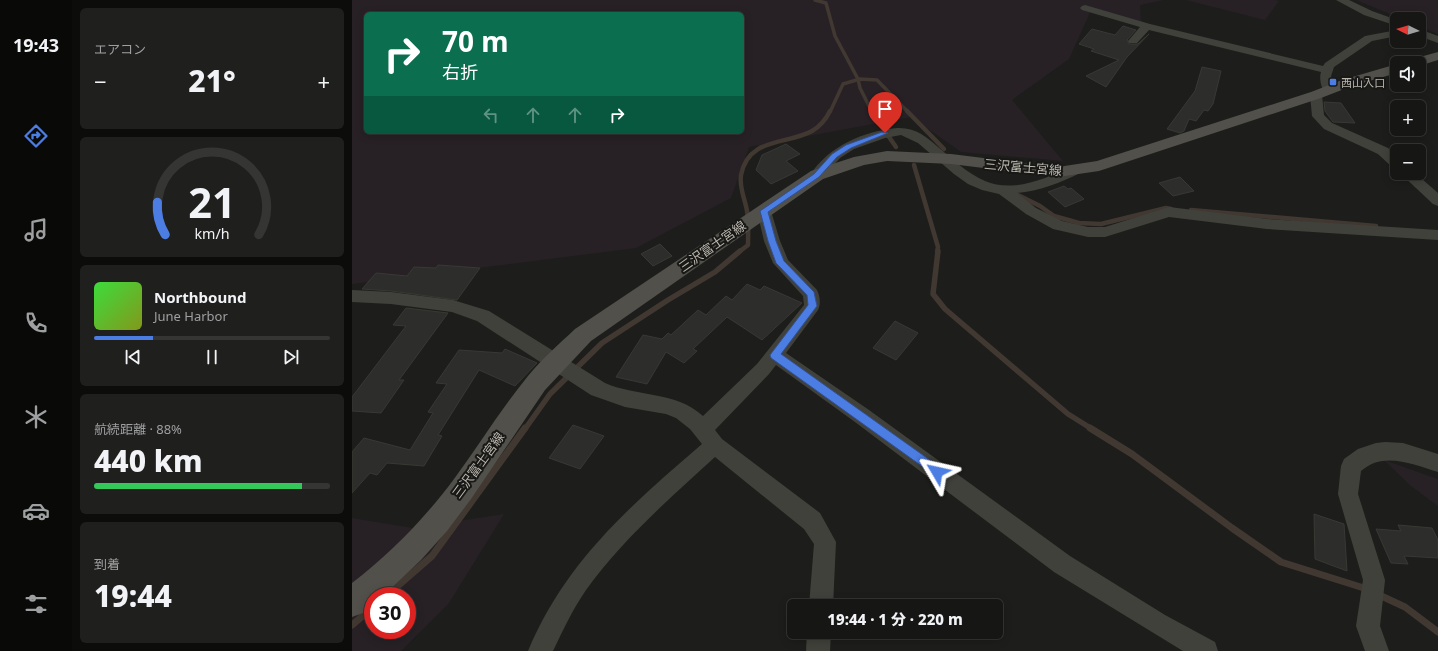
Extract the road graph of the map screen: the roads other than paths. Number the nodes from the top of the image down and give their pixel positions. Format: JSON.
{"nodes":[{"id":1,"x":1341,"y":0,"type":"edge"},
{"id":2,"x":1085,"y":8,"type":"dead end"},
{"id":3,"x":1390,"y":21,"type":"edge"},
{"id":4,"x":1147,"y":26,"type":"junction"},
{"id":5,"x":1390,"y":34,"type":"edge"},
{"id":6,"x":1426,"y":35,"type":"edge"},
{"id":7,"x":1438,"y":40,"type":"edge"},
{"id":8,"x":1134,"y":41,"type":"dead end"},
{"id":9,"x":1438,"y":56,"type":"edge"},
{"id":10,"x":1426,"y":60,"type":"edge"},
{"id":11,"x":1327,"y":70,"type":"junction"},
{"id":12,"x":1390,"y":70,"type":"edge"},
{"id":13,"x":1322,"y":93,"type":"junction"},
{"id":14,"x":1390,"y":158,"type":"edge"},
{"id":15,"x":944,"y":159,"type":"junction"},
{"id":16,"x":1075,"y":170,"type":"junction"},
{"id":17,"x":817,"y":175,"type":"junction"},
{"id":18,"x":1414,"y":180,"type":"edge"},
{"id":19,"x":1002,"y":190,"type":"junction"},
{"id":20,"x":1438,"y":202,"type":"edge"},
{"id":21,"x":754,"y":217,"type":"junction"},
{"id":22,"x":1438,"y":235,"type":"edge"},
{"id":23,"x":352,"y":296,"type":"edge"},
{"id":24,"x":775,"y":355,"type":"junction"},
{"id":25,"x":564,"y":369,"type":"junction"},
{"id":26,"x":709,"y":437,"type":"junction"},
{"id":27,"x":1438,"y":463,"type":"edge"},
{"id":28,"x":821,"y":599,"type":"edge"},
{"id":29,"x":352,"y":602,"type":"edge"},
{"id":30,"x":819,"y":639,"type":"edge"},
{"id":31,"x":540,"y":651,"type":"edge"},
{"id":32,"x":818,"y":651,"type":"edge"},
{"id":33,"x":1206,"y":651,"type":"edge"},
{"id":34,"x":1377,"y":651,"type":"edge"}],
"edges":[{"from":1,"to":3,"type":"street"},
{"from":2,"to":4,"type":"street"},
{"from":4,"to":8,"type":"street"},
{"from":4,"to":11,"type":"street"},
{"from":5,"to":11,"type":"street"},
{"from":6,"to":7,"type":"street"},
{"from":9,"to":10,"type":"main road"},
{"from":11,"to":13,"type":"street"},
{"from":12,"to":13,"type":"main road","name":"三沢富士宮線"},
{"from":13,"to":14,"type":"street"},
{"from":13,"to":16,"type":"main road","name":"三沢富士宮線"},
{"from":15,"to":16,"type":"main road","name":"三沢富士宮線"},
{"from":15,"to":17,"type":"main road","name":"三沢富士宮線"},
{"from":15,"to":17,"type":"street"},
{"from":15,"to":19,"type":"street"},
{"from":16,"to":19,"type":"street"},
{"from":17,"to":21,"type":"main road","name":"三沢富士宮線"},
{"from":18,"to":20,"type":"street"},
{"from":19,"to":22,"type":"street"},
{"from":21,"to":24,"type":"street"},
{"from":21,"to":25,"type":"main road","name":"三沢富士宮線"},
{"from":23,"to":25,"type":"street"},
{"from":24,"to":26,"type":"street"},
{"from":24,"to":33,"type":"street"},
{"from":25,"to":26,"type":"street"},
{"from":25,"to":29,"type":"main road","name":"三沢富士宮線"},
{"from":26,"to":28,"type":"street"},
{"from":26,"to":31,"type":"street"},
{"from":27,"to":34,"type":"street"},
{"from":30,"to":32,"type":"street"}]}
